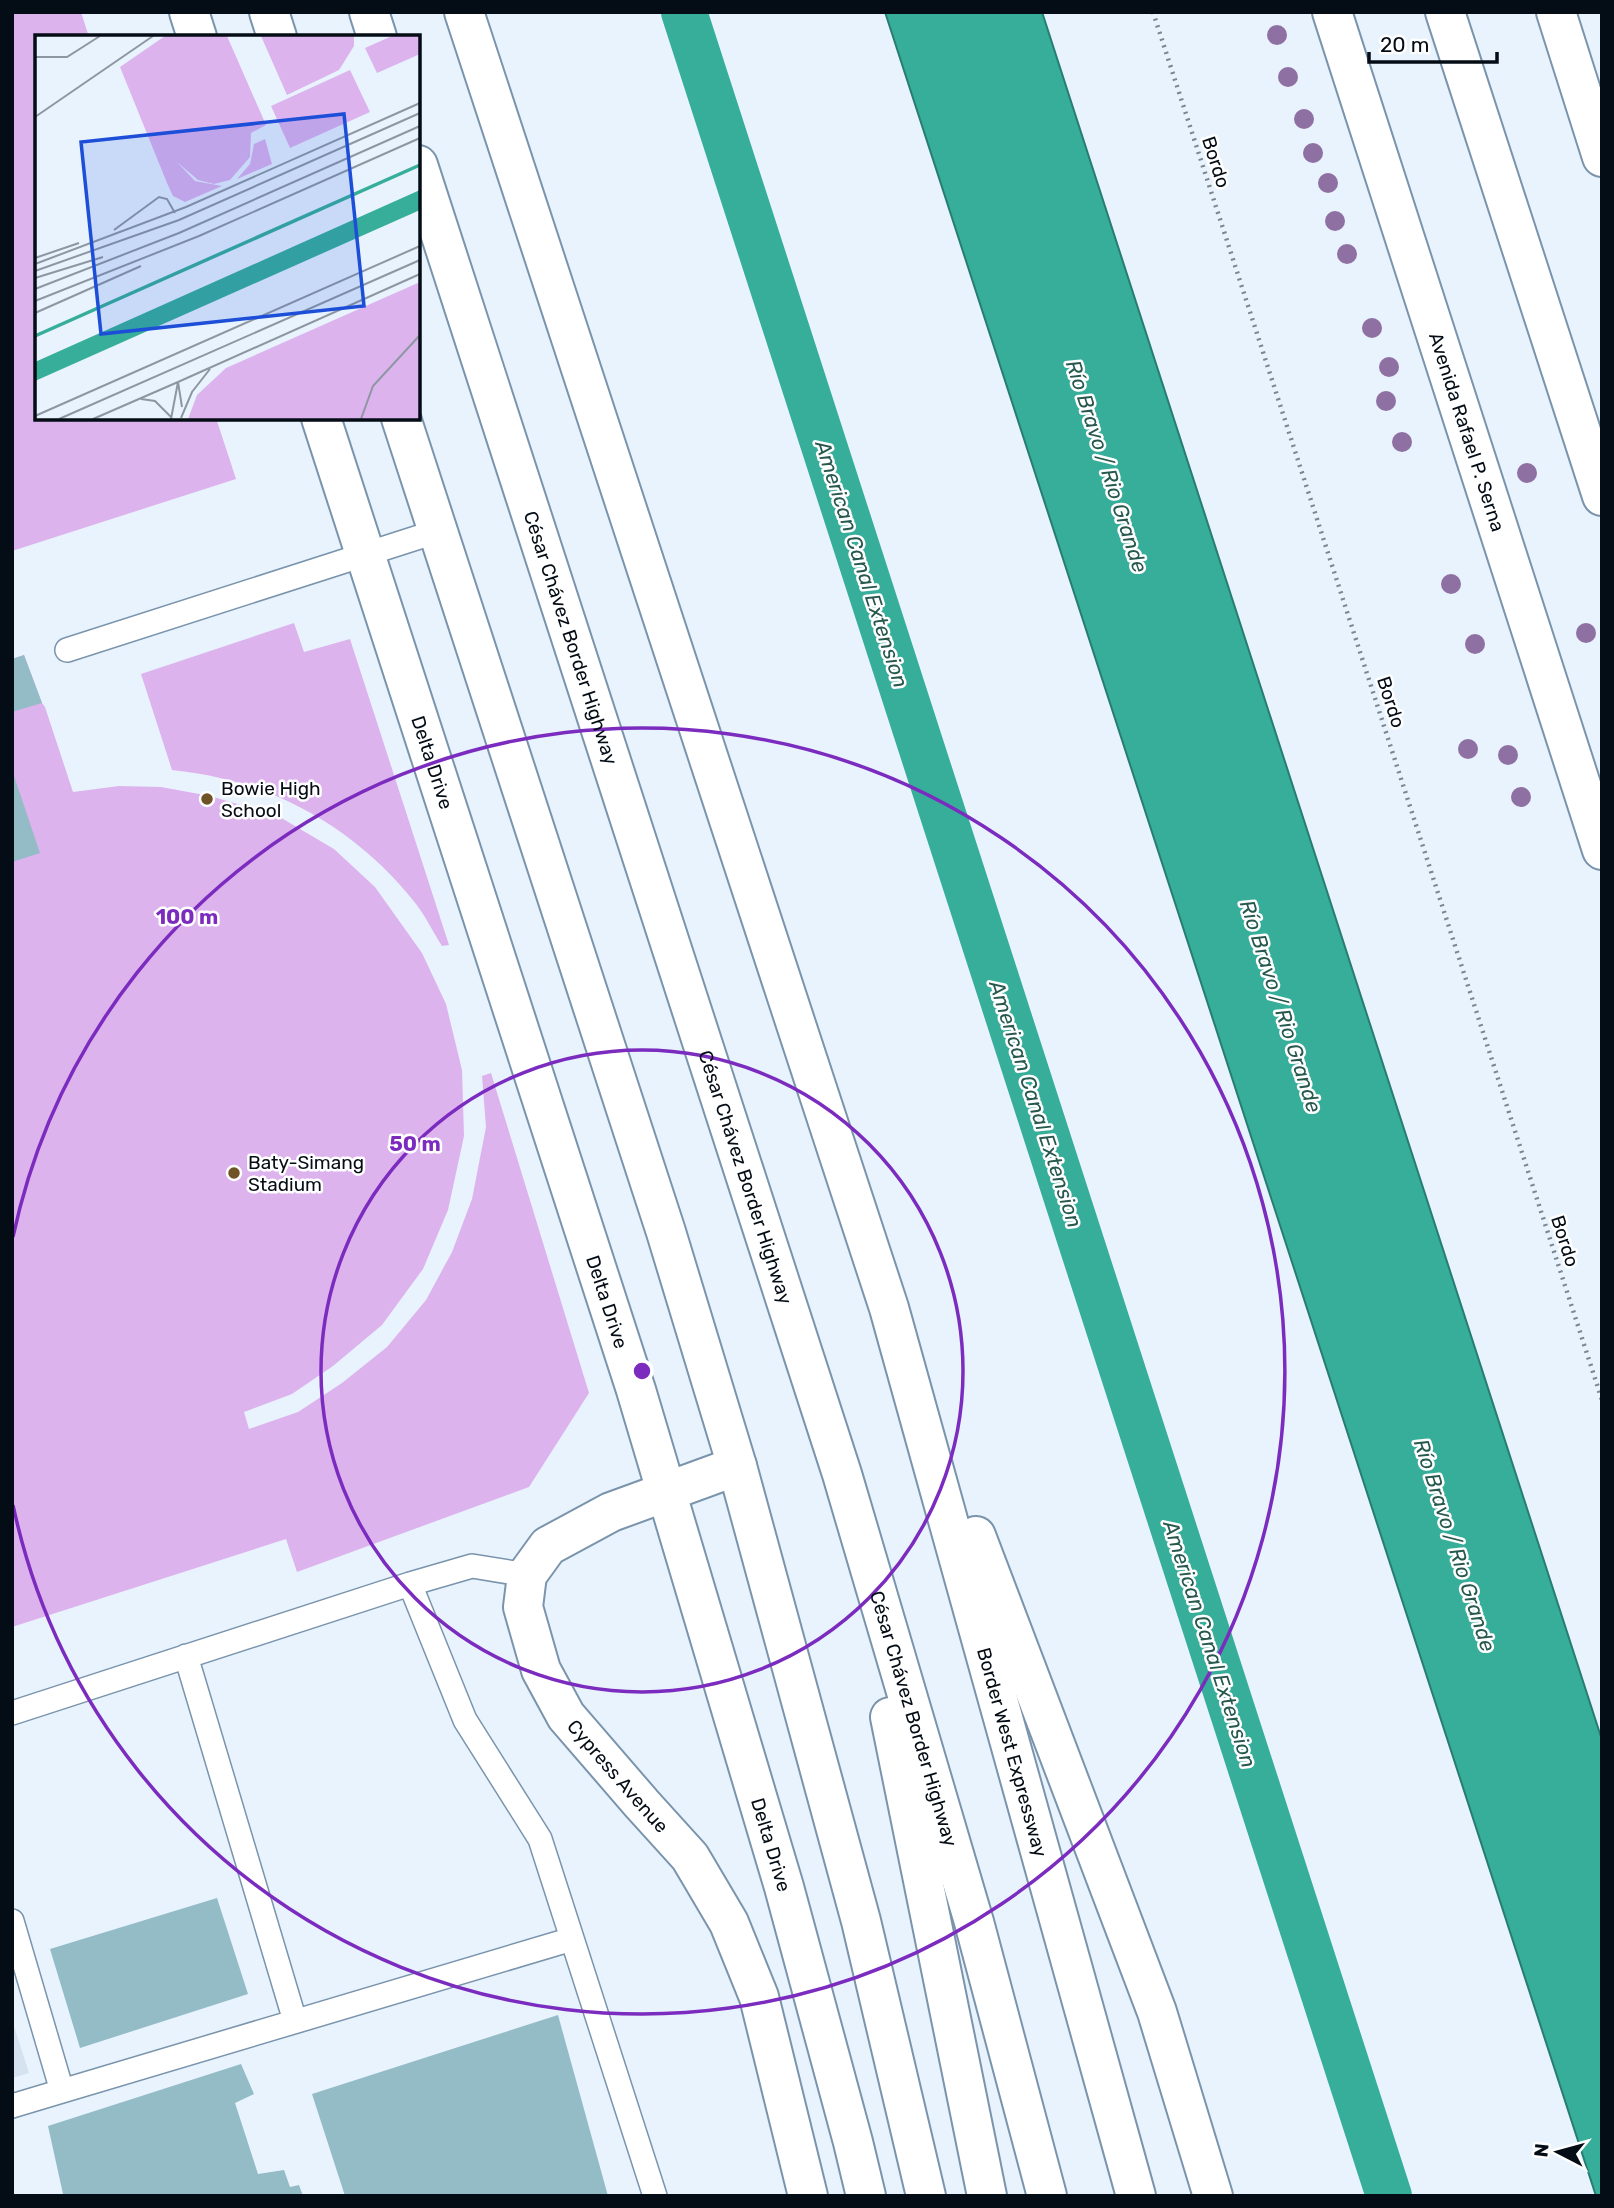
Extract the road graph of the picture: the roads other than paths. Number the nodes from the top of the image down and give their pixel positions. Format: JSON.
{"nodes":[{"id":1,"x":189,"y":12,"type":"edge"},
{"id":2,"x":269,"y":12,"type":"edge"},
{"id":3,"x":369,"y":12,"type":"edge"},
{"id":4,"x":464,"y":12,"type":"edge"},
{"id":5,"x":1332,"y":12,"type":"edge"},
{"id":6,"x":1444,"y":12,"type":"edge"},
{"id":7,"x":1556,"y":12,"type":"edge"},
{"id":8,"x":196,"y":35,"type":"edge"},
{"id":9,"x":276,"y":35,"type":"edge"},
{"id":10,"x":376,"y":35,"type":"edge"},
{"id":11,"x":1602,"y":157,"type":"edge"},
{"id":12,"x":420,"y":171,"type":"edge"},
{"id":13,"x":322,"y":420,"type":"edge"},
{"id":14,"x":402,"y":420,"type":"edge"},
{"id":15,"x":1602,"y":496,"type":"edge"},
{"id":16,"x":438,"y":531,"type":"junction"},
{"id":17,"x":366,"y":555,"type":"junction"},
{"id":18,"x":67,"y":650,"type":"dead end"},
{"id":19,"x":1602,"y":850,"type":"edge"},
{"id":20,"x":889,"y":1308,"type":"junction"},
{"id":21,"x":737,"y":1466,"type":"junction"},
{"id":22,"x":842,"y":1474,"type":"junction"},
{"id":23,"x":666,"y":1494,"type":"junction"},
{"id":24,"x":527,"y":1575,"type":"junction"},
{"id":25,"x":410,"y":1584,"type":"junction"},
{"id":26,"x":186,"y":1656,"type":"junction"},
{"id":27,"x":12,"y":1713,"type":"edge"},
{"id":28,"x":12,"y":1921,"type":"edge"},
{"id":29,"x":572,"y":1939,"type":"junction"},
{"id":30,"x":295,"y":2021,"type":"junction"},
{"id":31,"x":62,"y":2091,"type":"junction"},
{"id":32,"x":12,"y":2106,"type":"edge"},
{"id":33,"x":655,"y":2196,"type":"edge"},
{"id":34,"x":808,"y":2196,"type":"edge"},
{"id":35,"x":866,"y":2196,"type":"edge"},
{"id":36,"x":926,"y":2196,"type":"edge"},
{"id":37,"x":987,"y":2196,"type":"edge"},
{"id":38,"x":1047,"y":2196,"type":"edge"},
{"id":39,"x":1136,"y":2196,"type":"edge"},
{"id":40,"x":1213,"y":2196,"type":"edge"}],
"edges":[{"from":1,"to":8,"type":"main road"},
{"from":2,"to":9,"type":"main road"},
{"from":3,"to":10,"type":"main road"},
{"from":4,"to":20,"type":"main road"},
{"from":5,"to":19,"type":"main road","name":"Avenida Rafael P. Serna"},
{"from":6,"to":15,"type":"main road"},
{"from":7,"to":11,"type":"main road"},
{"from":12,"to":22,"type":"main road","name":"César Chávez Border Highway"},
{"from":13,"to":17,"type":"main road","name":"Delta Drive"},
{"from":14,"to":16,"type":"main road"},
{"from":16,"to":17,"type":"lane"},
{"from":16,"to":21,"type":"main road"},
{"from":17,"to":18,"type":"lane"},
{"from":17,"to":23,"type":"main road","name":"Delta Drive"},
{"from":20,"to":39,"type":"main road","name":"Border West Expressway"},
{"from":20,"to":40,"type":"main road"},
{"from":21,"to":23,"type":"main road"},
{"from":21,"to":36,"type":"main road"},
{"from":22,"to":37,"type":"main road"},
{"from":22,"to":38,"type":"main road","name":"César Chávez Border Highway"},
{"from":23,"to":24,"type":"main road"},
{"from":23,"to":35,"type":"main road","name":"Delta Drive"},
{"from":24,"to":25,"type":"lane"},
{"from":24,"to":34,"type":"main road","name":"Cypress Avenue"},
{"from":25,"to":26,"type":"lane"},
{"from":25,"to":29,"type":"lane"},
{"from":26,"to":27,"type":"lane"},
{"from":26,"to":30,"type":"lane"},
{"from":28,"to":31,"type":"lane"},
{"from":29,"to":30,"type":"lane"},
{"from":29,"to":33,"type":"lane"},
{"from":30,"to":31,"type":"lane"},
{"from":31,"to":32,"type":"lane"}]}
